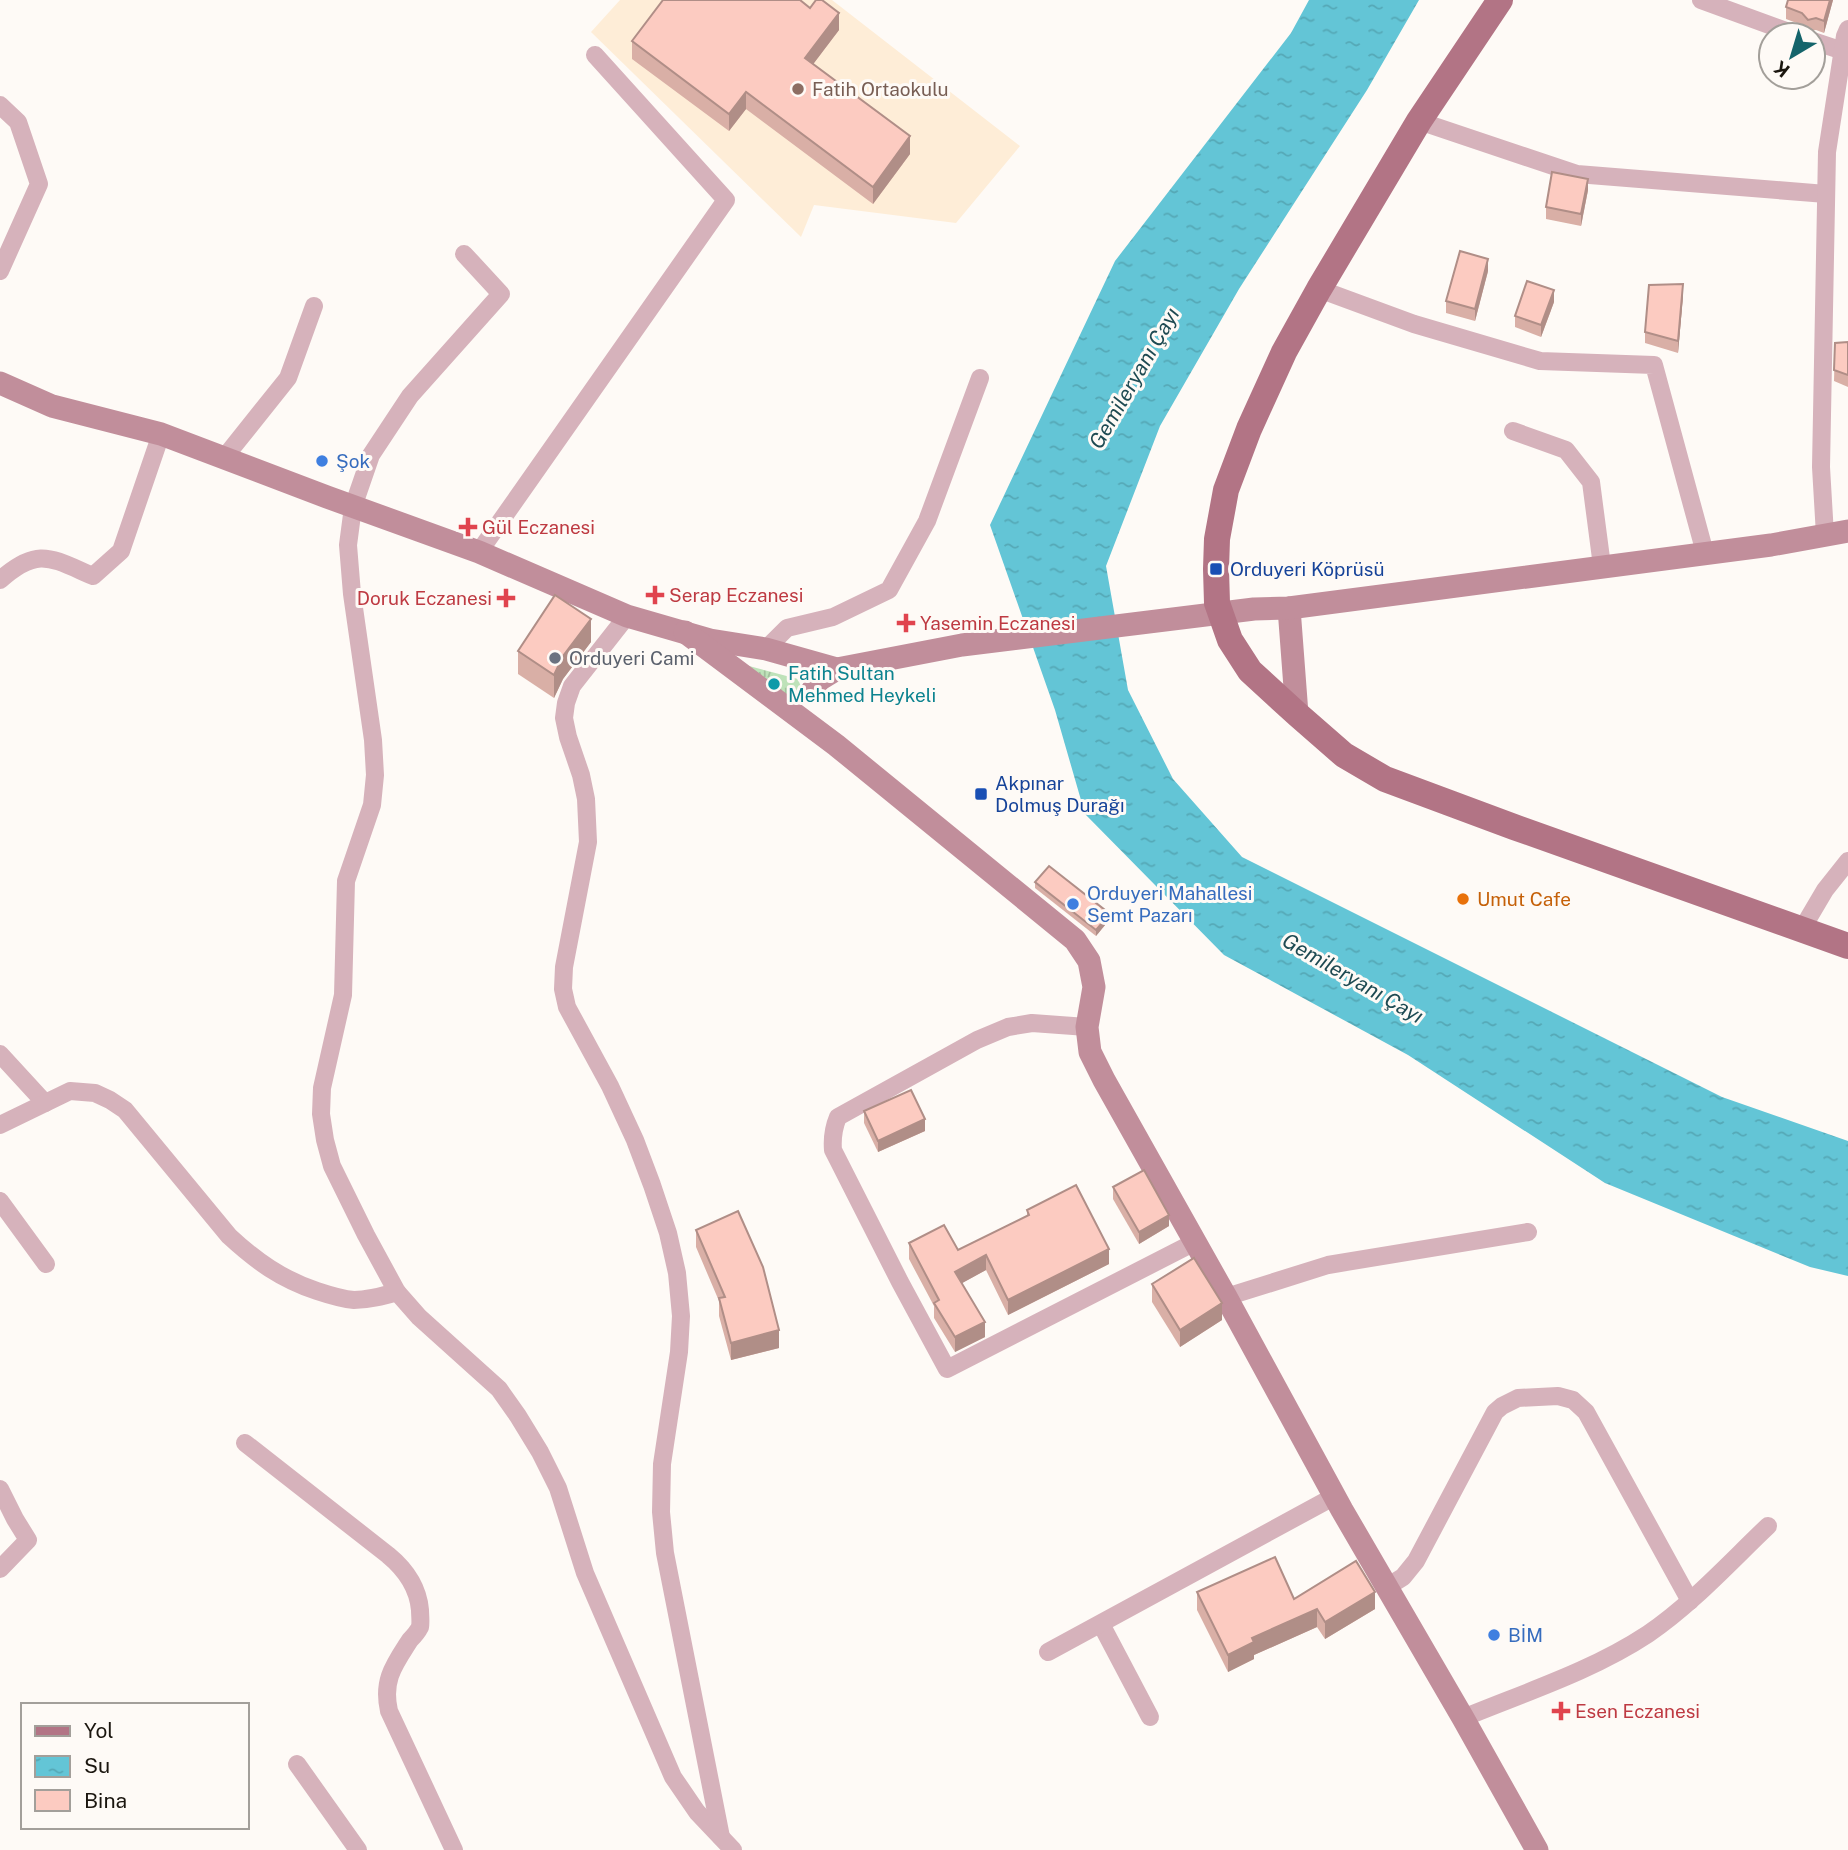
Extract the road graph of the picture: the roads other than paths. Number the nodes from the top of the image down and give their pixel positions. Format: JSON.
{"nodes":[{"id":1,"x":1500,"y":0,"type":"edge"},
{"id":2,"x":1701,"y":0,"type":"edge"},
{"id":3,"x":1759,"y":21,"type":"edge"},
{"id":4,"x":1848,"y":29,"type":"edge"},
{"id":5,"x":1827,"y":46,"type":"edge"},
{"id":6,"x":1843,"y":51,"type":"junction"},
{"id":7,"x":595,"y":55,"type":"dead end"},
{"id":8,"x":0,"y":105,"type":"edge"},
{"id":9,"x":1419,"y":121,"type":"junction"},
{"id":10,"x":1826,"y":194,"type":"junction"},
{"id":11,"x":464,"y":254,"type":"dead end"},
{"id":12,"x":0,"y":271,"type":"edge"},
{"id":13,"x":1319,"y":289,"type":"junction"},
{"id":14,"x":314,"y":306,"type":"dead end"},
{"id":15,"x":980,"y":379,"type":"dead end"},
{"id":16,"x":0,"y":383,"type":"edge"},
{"id":17,"x":1513,"y":431,"type":"dead end"},
{"id":18,"x":161,"y":434,"type":"junction"},
{"id":19,"x":224,"y":458,"type":"junction"},
{"id":20,"x":353,"y":507,"type":"junction"},
{"id":21,"x":1842,"y":532,"type":"edge"},
{"id":22,"x":479,"y":552,"type":"junction"},
{"id":23,"x":1705,"y":553,"type":"junction"},
{"id":24,"x":1602,"y":566,"type":"junction"},
{"id":25,"x":0,"y":580,"type":"edge"},
{"id":26,"x":1289,"y":608,"type":"junction"},
{"id":27,"x":628,"y":616,"type":"junction"},
{"id":28,"x":685,"y":632,"type":"junction"},
{"id":29,"x":766,"y":649,"type":"junction"},
{"id":30,"x":792,"y":656,"type":"junction"},
{"id":31,"x":837,"y":669,"type":"junction"},
{"id":32,"x":812,"y":691,"type":"junction"},
{"id":33,"x":1297,"y":714,"type":"junction"},
{"id":34,"x":836,"y":745,"type":"junction"},
{"id":35,"x":1848,"y":861,"type":"edge"},
{"id":36,"x":1802,"y":929,"type":"junction"},
{"id":37,"x":1848,"y":946,"type":"edge"},
{"id":38,"x":1087,"y":1027,"type":"junction"},
{"id":39,"x":0,"y":1054,"type":"edge"},
{"id":40,"x":45,"y":1103,"type":"junction"},
{"id":41,"x":0,"y":1125,"type":"edge"},
{"id":42,"x":0,"y":1201,"type":"edge"},
{"id":43,"x":1528,"y":1232,"type":"dead end"},
{"id":44,"x":1195,"y":1242,"type":"junction"},
{"id":45,"x":46,"y":1264,"type":"dead end"},
{"id":46,"x":397,"y":1292,"type":"junction"},
{"id":47,"x":1226,"y":1297,"type":"junction"},
{"id":48,"x":245,"y":1443,"type":"dead end"},
{"id":49,"x":0,"y":1489,"type":"edge"},
{"id":50,"x":1335,"y":1496,"type":"junction"},
{"id":51,"x":1768,"y":1526,"type":"dead end"},
{"id":52,"x":0,"y":1569,"type":"edge"},
{"id":53,"x":1387,"y":1587,"type":"junction"},
{"id":54,"x":1690,"y":1601,"type":"junction"},
{"id":55,"x":1101,"y":1623,"type":"junction"},
{"id":56,"x":1048,"y":1652,"type":"dead end"},
{"id":57,"x":1150,"y":1717,"type":"dead end"},
{"id":58,"x":1464,"y":1718,"type":"junction"},
{"id":59,"x":297,"y":1764,"type":"dead end"},
{"id":60,"x":727,"y":1846,"type":"edge"},
{"id":61,"x":358,"y":1850,"type":"edge"},
{"id":62,"x":454,"y":1850,"type":"edge"},
{"id":63,"x":1537,"y":1850,"type":"edge"}],
"edges":[{"from":1,"to":9,"type":"main road"},
{"from":2,"to":3,"type":"street"},
{"from":4,"to":6,"type":"street"},
{"from":5,"to":6,"type":"street"},
{"from":6,"to":10,"type":"street"},
{"from":7,"to":22,"type":"street"},
{"from":8,"to":12,"type":"street"},
{"from":9,"to":10,"type":"street"},
{"from":9,"to":13,"type":"main road"},
{"from":10,"to":21,"type":"street"},
{"from":11,"to":20,"type":"street"},
{"from":13,"to":23,"type":"street"},
{"from":13,"to":33,"type":"main road"},
{"from":14,"to":19,"type":"street"},
{"from":15,"to":29,"type":"street"},
{"from":16,"to":18,"type":"street"},
{"from":17,"to":24,"type":"street"},
{"from":18,"to":19,"type":"street"},
{"from":18,"to":25,"type":"street"},
{"from":19,"to":20,"type":"street"},
{"from":20,"to":22,"type":"street"},
{"from":20,"to":46,"type":"street"},
{"from":21,"to":23,"type":"street"},
{"from":22,"to":27,"type":"street"},
{"from":23,"to":24,"type":"street"},
{"from":24,"to":26,"type":"street"},
{"from":26,"to":31,"type":"street"},
{"from":26,"to":33,"type":"street"},
{"from":27,"to":28,"type":"street"},
{"from":27,"to":60,"type":"street"},
{"from":28,"to":29,"type":"street"},
{"from":28,"to":34,"type":"street"},
{"from":29,"to":30,"type":"street"},
{"from":30,"to":31,"type":"street"},
{"from":30,"to":32,"type":"street"},
{"from":31,"to":32,"type":"street"},
{"from":32,"to":34,"type":"street"},
{"from":33,"to":36,"type":"main road"},
{"from":34,"to":38,"type":"street"},
{"from":35,"to":36,"type":"street"},
{"from":36,"to":37,"type":"main road"},
{"from":38,"to":44,"type":"street"},
{"from":38,"to":44,"type":"street"},
{"from":39,"to":40,"type":"street"},
{"from":40,"to":41,"type":"street"},
{"from":40,"to":46,"type":"street"},
{"from":42,"to":45,"type":"street"},
{"from":43,"to":47,"type":"street"},
{"from":44,"to":47,"type":"street"},
{"from":46,"to":60,"type":"street"},
{"from":47,"to":50,"type":"street"},
{"from":48,"to":62,"type":"street"},
{"from":49,"to":52,"type":"street"},
{"from":50,"to":53,"type":"street"},
{"from":50,"to":55,"type":"street"},
{"from":51,"to":54,"type":"street"},
{"from":53,"to":54,"type":"street"},
{"from":53,"to":58,"type":"street"},
{"from":54,"to":58,"type":"street"},
{"from":55,"to":56,"type":"street"},
{"from":55,"to":57,"type":"street"},
{"from":58,"to":63,"type":"street"},
{"from":59,"to":61,"type":"street"}]}
